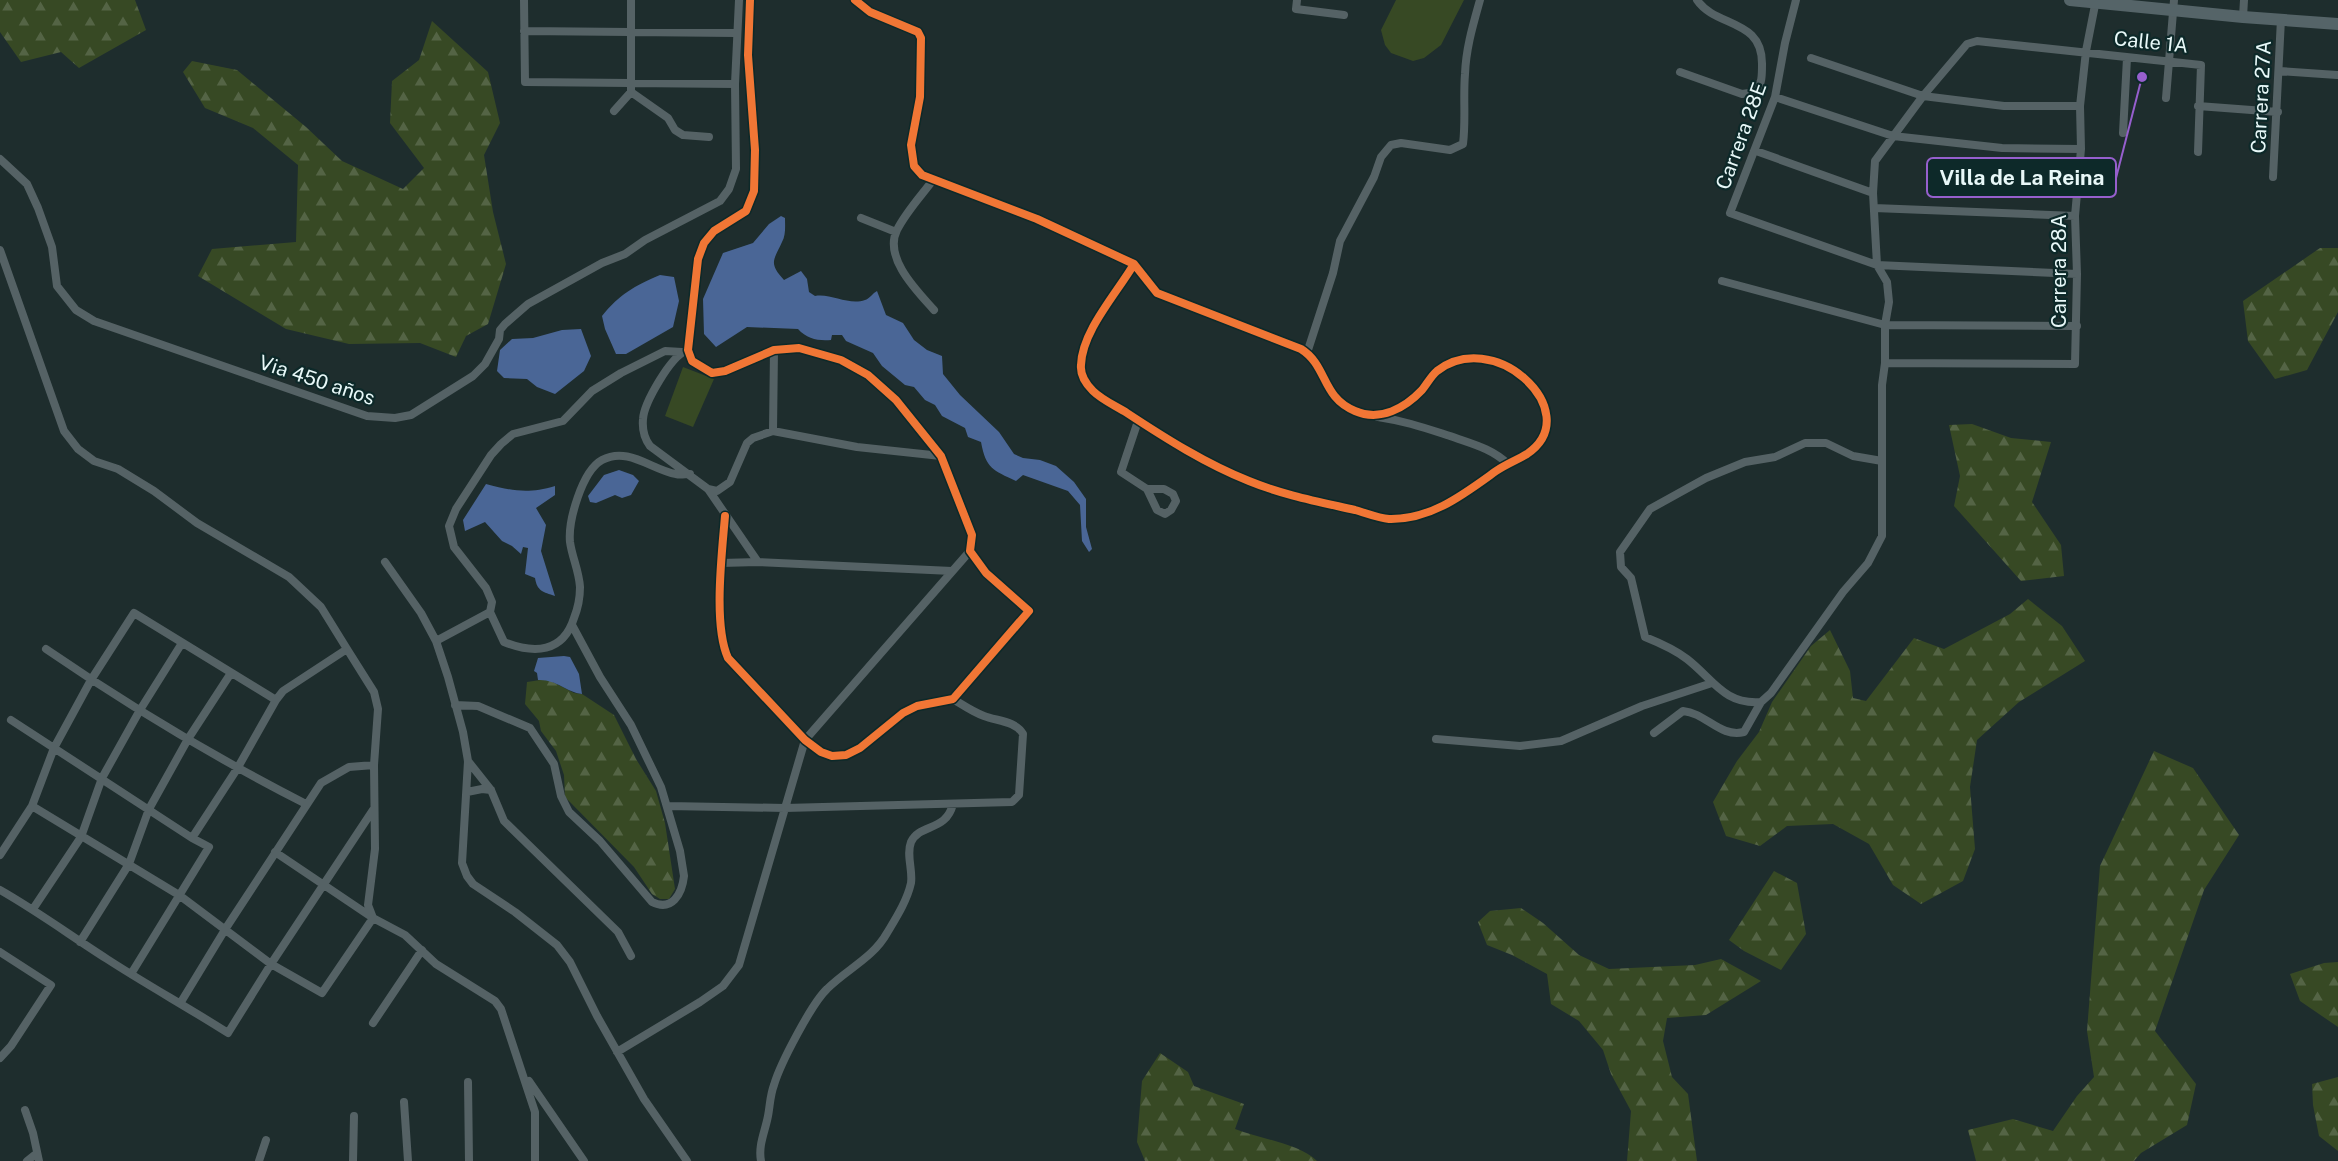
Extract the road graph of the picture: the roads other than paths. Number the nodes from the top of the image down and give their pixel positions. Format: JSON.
{"nodes":[{"id":1,"x":524,"y":0,"type":"edge"},
{"id":2,"x":631,"y":0,"type":"edge"},
{"id":3,"x":739,"y":0,"type":"edge"},
{"id":4,"x":750,"y":0,"type":"edge"},
{"id":5,"x":855,"y":0,"type":"edge"},
{"id":6,"x":1480,"y":0,"type":"edge"},
{"id":7,"x":1697,"y":0,"type":"edge"},
{"id":8,"x":1796,"y":0,"type":"edge"},
{"id":9,"x":2070,"y":0,"type":"edge"},
{"id":10,"x":2244,"y":0,"type":"edge"},
{"id":11,"x":2096,"y":1,"type":"edge"},
{"id":12,"x":1297,"y":5,"type":"edge"},
{"id":13,"x":2174,"y":5,"type":"edge"},
{"id":14,"x":1344,"y":15,"type":"dead end"},
{"id":15,"x":2243,"y":17,"type":"junction"},
{"id":16,"x":2281,"y":20,"type":"junction"},
{"id":17,"x":2338,"y":24,"type":"edge"},
{"id":18,"x":524,"y":31,"type":"junction"},
{"id":19,"x":631,"y":32,"type":"junction"},
{"id":20,"x":736,"y":33,"type":"junction"},
{"id":21,"x":2086,"y":51,"type":"junction"},
{"id":22,"x":1811,"y":58,"type":"dead end"},
{"id":23,"x":2127,"y":58,"type":"junction"},
{"id":24,"x":2169,"y":61,"type":"junction"},
{"id":25,"x":2279,"y":71,"type":"junction"},
{"id":26,"x":1680,"y":72,"type":"dead end"},
{"id":27,"x":2337,"y":75,"type":"edge"},
{"id":28,"x":735,"y":84,"type":"junction"},
{"id":29,"x":631,"y":87,"type":"junction"},
{"id":30,"x":1923,"y":96,"type":"junction"},
{"id":31,"x":1775,"y":97,"type":"junction"},
{"id":32,"x":2166,"y":98,"type":"dead end"},
{"id":33,"x":2080,"y":106,"type":"junction"},
{"id":34,"x":2198,"y":106,"type":"junction"},
{"id":35,"x":614,"y":111,"type":"dead end"},
{"id":36,"x":2278,"y":112,"type":"junction"},
{"id":37,"x":2123,"y":133,"type":"dead end"},
{"id":38,"x":1893,"y":136,"type":"junction"},
{"id":39,"x":710,"y":137,"type":"dead end"},
{"id":40,"x":2081,"y":149,"type":"junction"},
{"id":41,"x":1756,"y":151,"type":"junction"},
{"id":42,"x":2198,"y":152,"type":"dead end"},
{"id":43,"x":0,"y":159,"type":"edge"},
{"id":44,"x":2273,"y":177,"type":"dead end"},
{"id":45,"x":933,"y":180,"type":"junction"},
{"id":46,"x":1873,"y":192,"type":"junction"},
{"id":47,"x":1875,"y":208,"type":"junction"},
{"id":48,"x":2075,"y":216,"type":"junction"},
{"id":49,"x":861,"y":218,"type":"dead end"},
{"id":50,"x":896,"y":232,"type":"junction"},
{"id":51,"x":0,"y":250,"type":"edge"},
{"id":52,"x":1134,"y":264,"type":"junction"},
{"id":53,"x":1877,"y":265,"type":"junction"},
{"id":54,"x":2077,"y":274,"type":"junction"},
{"id":55,"x":1722,"y":281,"type":"dead end"},
{"id":56,"x":934,"y":310,"type":"dead end"},
{"id":57,"x":1885,"y":325,"type":"junction"},
{"id":58,"x":2077,"y":326,"type":"junction"},
{"id":59,"x":774,"y":350,"type":"junction"},
{"id":60,"x":685,"y":351,"type":"junction"},
{"id":61,"x":1308,"y":353,"type":"junction"},
{"id":62,"x":1885,"y":363,"type":"junction"},
{"id":63,"x":1366,"y":415,"type":"junction"},
{"id":64,"x":1138,"y":420,"type":"junction"},
{"id":65,"x":773,"y":431,"type":"junction"},
{"id":66,"x":941,"y":456,"type":"junction"},
{"id":67,"x":1882,"y":461,"type":"junction"},
{"id":68,"x":1508,"y":464,"type":"junction"},
{"id":69,"x":690,"y":474,"type":"junction"},
{"id":70,"x":708,"y":489,"type":"junction"},
{"id":71,"x":1147,"y":489,"type":"dead end"},
{"id":72,"x":725,"y":516,"type":"junction"},
{"id":73,"x":969,"y":551,"type":"junction"},
{"id":74,"x":385,"y":562,"type":"dead end"},
{"id":75,"x":758,"y":562,"type":"junction"},
{"id":76,"x":721,"y":563,"type":"junction"},
{"id":77,"x":952,"y":571,"type":"junction"},
{"id":78,"x":490,"y":612,"type":"junction"},
{"id":79,"x":572,"y":625,"type":"junction"},
{"id":80,"x":436,"y":641,"type":"junction"},
{"id":81,"x":182,"y":644,"type":"junction"},
{"id":82,"x":46,"y":649,"type":"dead end"},
{"id":83,"x":347,"y":649,"type":"junction"},
{"id":84,"x":231,"y":673,"type":"junction"},
{"id":85,"x":91,"y":680,"type":"junction"},
{"id":86,"x":1712,"y":683,"type":"junction"},
{"id":87,"x":953,"y":699,"type":"junction"},
{"id":88,"x":276,"y":700,"type":"junction"},
{"id":89,"x":1761,"y":702,"type":"junction"},
{"id":90,"x":455,"y":705,"type":"junction"},
{"id":91,"x":140,"y":710,"type":"junction"},
{"id":92,"x":11,"y":720,"type":"dead end"},
{"id":93,"x":1654,"y":734,"type":"dead end"},
{"id":94,"x":188,"y":739,"type":"junction"},
{"id":95,"x":1436,"y":739,"type":"dead end"},
{"id":96,"x":805,"y":740,"type":"junction"},
{"id":97,"x":54,"y":748,"type":"junction"},
{"id":98,"x":468,"y":761,"type":"junction"},
{"id":99,"x":374,"y":765,"type":"junction"},
{"id":100,"x":237,"y":769,"type":"junction"},
{"id":101,"x":102,"y":778,"type":"junction"},
{"id":102,"x":491,"y":790,"type":"junction"},
{"id":103,"x":467,"y":792,"type":"junction"},
{"id":104,"x":306,"y":804,"type":"junction"},
{"id":105,"x":953,"y":804,"type":"junction"},
{"id":106,"x":32,"y":806,"type":"junction"},
{"id":107,"x":668,"y":806,"type":"junction"},
{"id":108,"x":785,"y":808,"type":"junction"},
{"id":109,"x":149,"y":809,"type":"junction"},
{"id":110,"x":374,"y":809,"type":"junction"},
{"id":111,"x":81,"y":837,"type":"junction"},
{"id":112,"x":192,"y":838,"type":"junction"},
{"id":113,"x":275,"y":852,"type":"junction"},
{"id":114,"x":0,"y":855,"type":"edge"},
{"id":115,"x":129,"y":864,"type":"junction"},
{"id":116,"x":324,"y":886,"type":"junction"},
{"id":117,"x":0,"y":890,"type":"edge"},
{"id":118,"x":179,"y":895,"type":"junction"},
{"id":119,"x":33,"y":909,"type":"junction"},
{"id":120,"x":373,"y":918,"type":"junction"},
{"id":121,"x":226,"y":928,"type":"junction"},
{"id":122,"x":80,"y":942,"type":"junction"},
{"id":123,"x":422,"y":950,"type":"junction"},
{"id":124,"x":2,"y":953,"type":"edge"},
{"id":125,"x":631,"y":956,"type":"dead end"},
{"id":126,"x":0,"y":964,"type":"edge"},
{"id":127,"x":271,"y":964,"type":"junction"},
{"id":128,"x":131,"y":974,"type":"junction"},
{"id":129,"x":181,"y":1002,"type":"junction"},
{"id":130,"x":373,"y":1023,"type":"dead end"},
{"id":131,"x":617,"y":1052,"type":"junction"},
{"id":132,"x":0,"y":1058,"type":"edge"},
{"id":133,"x":524,"y":1073,"type":"junction"},
{"id":134,"x":468,"y":1082,"type":"dead end"},
{"id":135,"x":404,"y":1102,"type":"dead end"},
{"id":136,"x":25,"y":1110,"type":"dead end"},
{"id":137,"x":354,"y":1116,"type":"dead end"},
{"id":138,"x":266,"y":1140,"type":"dead end"},
{"id":139,"x":38,"y":1157,"type":"edge"},
{"id":140,"x":27,"y":1161,"type":"edge"},
{"id":141,"x":259,"y":1161,"type":"edge"},
{"id":142,"x":353,"y":1161,"type":"edge"},
{"id":143,"x":408,"y":1161,"type":"edge"},
{"id":144,"x":469,"y":1161,"type":"edge"},
{"id":145,"x":535,"y":1161,"type":"edge"},
{"id":146,"x":584,"y":1161,"type":"edge"},
{"id":147,"x":687,"y":1161,"type":"edge"},
{"id":148,"x":761,"y":1161,"type":"edge"}],
"edges":[{"from":1,"to":18,"type":"street"},
{"from":2,"to":19,"type":"street"},
{"from":3,"to":20,"type":"street","name":"Via 450 años"},
{"from":4,"to":60,"type":"street"},
{"from":5,"to":45,"type":"street"},
{"from":6,"to":61,"type":"street"},
{"from":7,"to":26,"type":"street"},
{"from":8,"to":31,"type":"street","name":"Carrera 28E"},
{"from":9,"to":11,"type":"street"},
{"from":10,"to":15,"type":"street"},
{"from":11,"to":13,"type":"street"},
{"from":11,"to":21,"type":"street","name":"Carrera 28A"},
{"from":12,"to":14,"type":"street"},
{"from":13,"to":15,"type":"street"},
{"from":13,"to":24,"type":"street"},
{"from":15,"to":16,"type":"street"},
{"from":16,"to":17,"type":"street"},
{"from":16,"to":25,"type":"street","name":"Carrera 27A"},
{"from":18,"to":19,"type":"street"},
{"from":18,"to":29,"type":"street"},
{"from":19,"to":20,"type":"street"},
{"from":19,"to":29,"type":"street"},
{"from":20,"to":28,"type":"street","name":"Via 450 años"},
{"from":21,"to":23,"type":"street","name":"Calle 1A"},
{"from":21,"to":30,"type":"street","name":"Calle 1A"},
{"from":21,"to":33,"type":"street","name":"Carrera 28A"},
{"from":22,"to":30,"type":"street"},
{"from":23,"to":24,"type":"street","name":"Calle 1A"},
{"from":23,"to":37,"type":"street"},
{"from":24,"to":32,"type":"street"},
{"from":24,"to":34,"type":"street","name":"Calle 1A"},
{"from":25,"to":27,"type":"street"},
{"from":25,"to":36,"type":"street","name":"Carrera 27A"},
{"from":28,"to":29,"type":"street"},
{"from":28,"to":43,"type":"street","name":"Via 450 años"},
{"from":29,"to":35,"type":"street"},
{"from":29,"to":39,"type":"street"},
{"from":30,"to":33,"type":"street"},
{"from":30,"to":38,"type":"street"},
{"from":31,"to":38,"type":"street"},
{"from":31,"to":41,"type":"street","name":"Carrera 28E"},
{"from":33,"to":40,"type":"street","name":"Carrera 28A"},
{"from":34,"to":36,"type":"street"},
{"from":34,"to":42,"type":"street"},
{"from":36,"to":44,"type":"street","name":"Carrera 27A"},
{"from":38,"to":40,"type":"street"},
{"from":38,"to":46,"type":"street"},
{"from":40,"to":48,"type":"street","name":"Carrera 28A"},
{"from":41,"to":46,"type":"street"},
{"from":41,"to":53,"type":"street","name":"Carrera 28E"},
{"from":45,"to":50,"type":"street"},
{"from":45,"to":52,"type":"street"},
{"from":46,"to":47,"type":"street"},
{"from":47,"to":48,"type":"street"},
{"from":47,"to":53,"type":"street"},
{"from":48,"to":54,"type":"street","name":"Carrera 28A"},
{"from":49,"to":50,"type":"street"},
{"from":50,"to":56,"type":"street"},
{"from":51,"to":83,"type":"street"},
{"from":52,"to":61,"type":"street"},
{"from":52,"to":64,"type":"street"},
{"from":53,"to":54,"type":"street"},
{"from":53,"to":57,"type":"street"},
{"from":54,"to":58,"type":"street","name":"Carrera 28A"},
{"from":55,"to":57,"type":"street"},
{"from":57,"to":58,"type":"street"},
{"from":57,"to":62,"type":"street"},
{"from":58,"to":62,"type":"street","name":"Carrera 28A"},
{"from":59,"to":60,"type":"street"},
{"from":59,"to":65,"type":"street"},
{"from":59,"to":66,"type":"street"},
{"from":60,"to":69,"type":"street"},
{"from":60,"to":78,"type":"street"},
{"from":61,"to":63,"type":"street"},
{"from":62,"to":67,"type":"street"},
{"from":63,"to":68,"type":"street"},
{"from":63,"to":68,"type":"street"},
{"from":64,"to":68,"type":"street"},
{"from":64,"to":71,"type":"street"},
{"from":65,"to":66,"type":"street"},
{"from":65,"to":70,"type":"street"},
{"from":66,"to":73,"type":"street"},
{"from":67,"to":86,"type":"street"},
{"from":67,"to":89,"type":"street"},
{"from":69,"to":70,"type":"street"},
{"from":69,"to":79,"type":"street"},
{"from":70,"to":72,"type":"street"},
{"from":72,"to":75,"type":"street"},
{"from":72,"to":76,"type":"street"},
{"from":73,"to":77,"type":"street"},
{"from":73,"to":87,"type":"street"},
{"from":74,"to":80,"type":"street"},
{"from":75,"to":76,"type":"street"},
{"from":75,"to":77,"type":"street"},
{"from":76,"to":96,"type":"street"},
{"from":77,"to":96,"type":"street"},
{"from":78,"to":79,"type":"street"},
{"from":78,"to":80,"type":"street"},
{"from":79,"to":107,"type":"street"},
{"from":80,"to":90,"type":"street"},
{"from":81,"to":84,"type":"street"},
{"from":81,"to":85,"type":"street"},
{"from":81,"to":91,"type":"street"},
{"from":82,"to":85,"type":"street"},
{"from":83,"to":88,"type":"street"},
{"from":83,"to":99,"type":"street"},
{"from":84,"to":88,"type":"street"},
{"from":84,"to":94,"type":"street"},
{"from":85,"to":91,"type":"street"},
{"from":85,"to":97,"type":"street"},
{"from":86,"to":89,"type":"street"},
{"from":86,"to":95,"type":"street"},
{"from":87,"to":96,"type":"street"},
{"from":87,"to":105,"type":"street"},
{"from":88,"to":100,"type":"street"},
{"from":89,"to":93,"type":"street"},
{"from":90,"to":98,"type":"street"},
{"from":90,"to":107,"type":"street"},
{"from":91,"to":94,"type":"street"},
{"from":91,"to":101,"type":"street"},
{"from":92,"to":97,"type":"street"},
{"from":94,"to":100,"type":"street"},
{"from":94,"to":109,"type":"street"},
{"from":96,"to":108,"type":"street"},
{"from":97,"to":101,"type":"street"},
{"from":97,"to":106,"type":"street"},
{"from":98,"to":102,"type":"street"},
{"from":98,"to":103,"type":"street"},
{"from":99,"to":104,"type":"street"},
{"from":99,"to":110,"type":"street"},
{"from":100,"to":104,"type":"street"},
{"from":100,"to":112,"type":"street"},
{"from":101,"to":109,"type":"street"},
{"from":101,"to":111,"type":"street"},
{"from":102,"to":103,"type":"street"},
{"from":102,"to":125,"type":"street"},
{"from":103,"to":131,"type":"street"},
{"from":104,"to":113,"type":"street"},
{"from":105,"to":108,"type":"street"},
{"from":105,"to":148,"type":"street"},
{"from":106,"to":111,"type":"street"},
{"from":106,"to":114,"type":"street"},
{"from":107,"to":108,"type":"street"},
{"from":108,"to":131,"type":"street"},
{"from":109,"to":112,"type":"street"},
{"from":109,"to":115,"type":"street"},
{"from":110,"to":116,"type":"street"},
{"from":110,"to":120,"type":"street"},
{"from":111,"to":115,"type":"street"},
{"from":111,"to":119,"type":"street"},
{"from":112,"to":118,"type":"street"},
{"from":113,"to":116,"type":"street"},
{"from":113,"to":121,"type":"street"},
{"from":115,"to":118,"type":"street"},
{"from":115,"to":122,"type":"street"},
{"from":116,"to":120,"type":"street"},
{"from":116,"to":127,"type":"street"},
{"from":117,"to":119,"type":"street"},
{"from":118,"to":121,"type":"street"},
{"from":118,"to":128,"type":"street"},
{"from":119,"to":122,"type":"street"},
{"from":120,"to":123,"type":"street"},
{"from":120,"to":127,"type":"street"},
{"from":121,"to":127,"type":"street"},
{"from":121,"to":129,"type":"street"},
{"from":122,"to":128,"type":"street"},
{"from":123,"to":130,"type":"street"},
{"from":123,"to":133,"type":"street"},
{"from":124,"to":126,"type":"street"},
{"from":124,"to":132,"type":"street"},
{"from":127,"to":129,"type":"street"},
{"from":128,"to":129,"type":"street"},
{"from":131,"to":147,"type":"street"},
{"from":133,"to":145,"type":"street"},
{"from":133,"to":146,"type":"street"},
{"from":134,"to":144,"type":"street"},
{"from":135,"to":143,"type":"street"},
{"from":136,"to":139,"type":"street"},
{"from":137,"to":142,"type":"street"},
{"from":138,"to":141,"type":"street"},
{"from":139,"to":140,"type":"street"}]}
